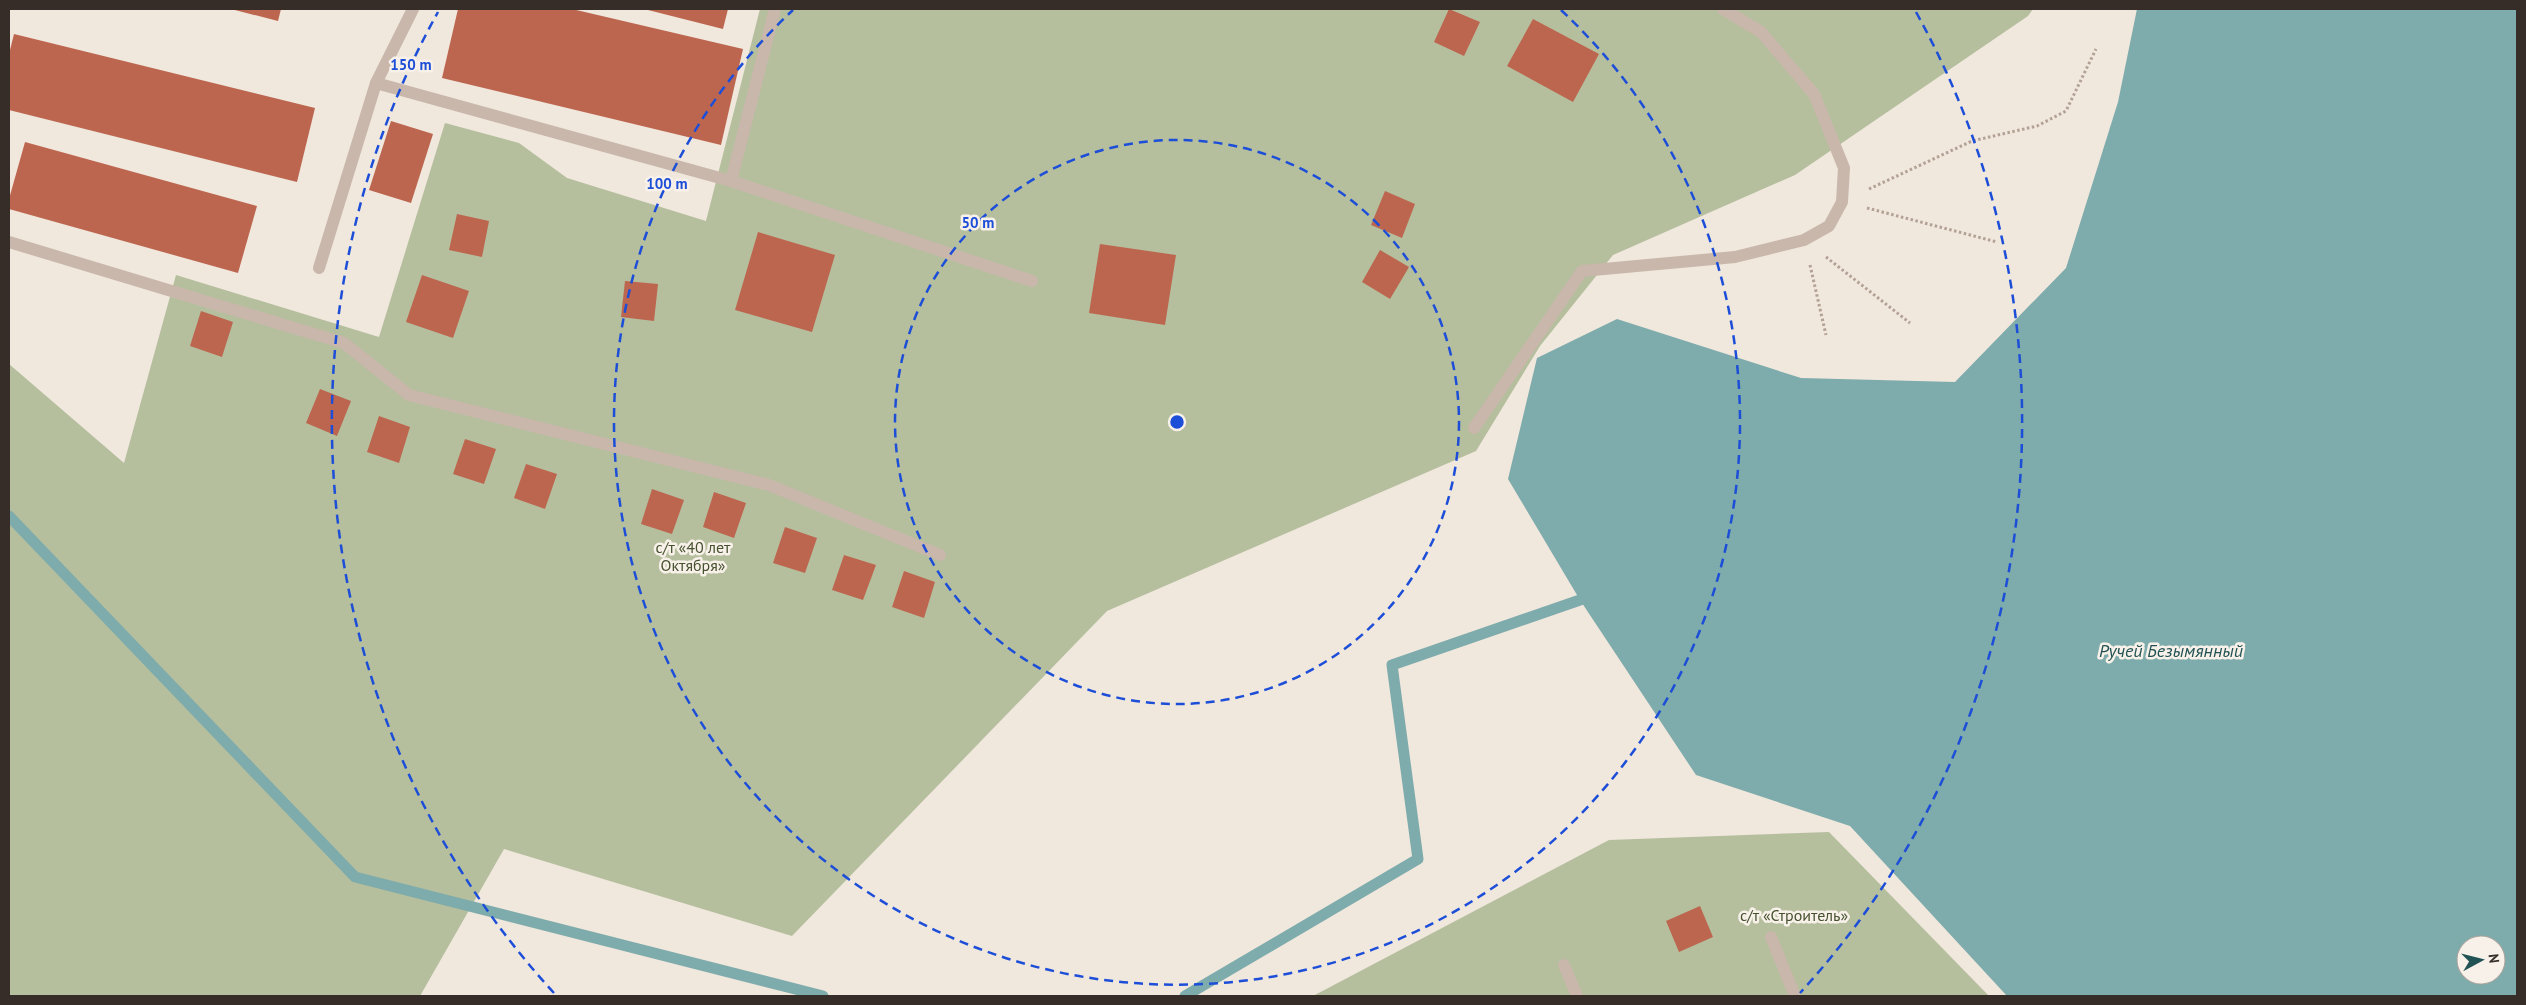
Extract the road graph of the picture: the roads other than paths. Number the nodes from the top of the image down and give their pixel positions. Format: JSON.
{"nodes":[{"id":1,"x":413,"y":9,"type":"edge"},
{"id":2,"x":776,"y":9,"type":"edge"},
{"id":3,"x":1723,"y":9,"type":"edge"},
{"id":4,"x":376,"y":83,"type":"junction"},
{"id":5,"x":730,"y":181,"type":"junction"},
{"id":6,"x":9,"y":242,"type":"edge"},
{"id":7,"x":319,"y":268,"type":"dead end"},
{"id":8,"x":1032,"y":281,"type":"dead end"},
{"id":9,"x":1474,"y":428,"type":"dead end"},
{"id":10,"x":940,"y":554,"type":"dead end"},
{"id":11,"x":1771,"y":937,"type":"dead end"},
{"id":12,"x":1564,"y":965,"type":"dead end"},
{"id":13,"x":1578,"y":996,"type":"edge"},
{"id":14,"x":1795,"y":996,"type":"edge"}],
"edges":[{"from":1,"to":4,"type":"lane"},
{"from":2,"to":5,"type":"lane"},
{"from":3,"to":9,"type":"lane"},
{"from":4,"to":5,"type":"lane"},
{"from":4,"to":7,"type":"lane"},
{"from":5,"to":8,"type":"lane"},
{"from":6,"to":10,"type":"lane"},
{"from":11,"to":14,"type":"lane"},
{"from":12,"to":13,"type":"lane"}]}
